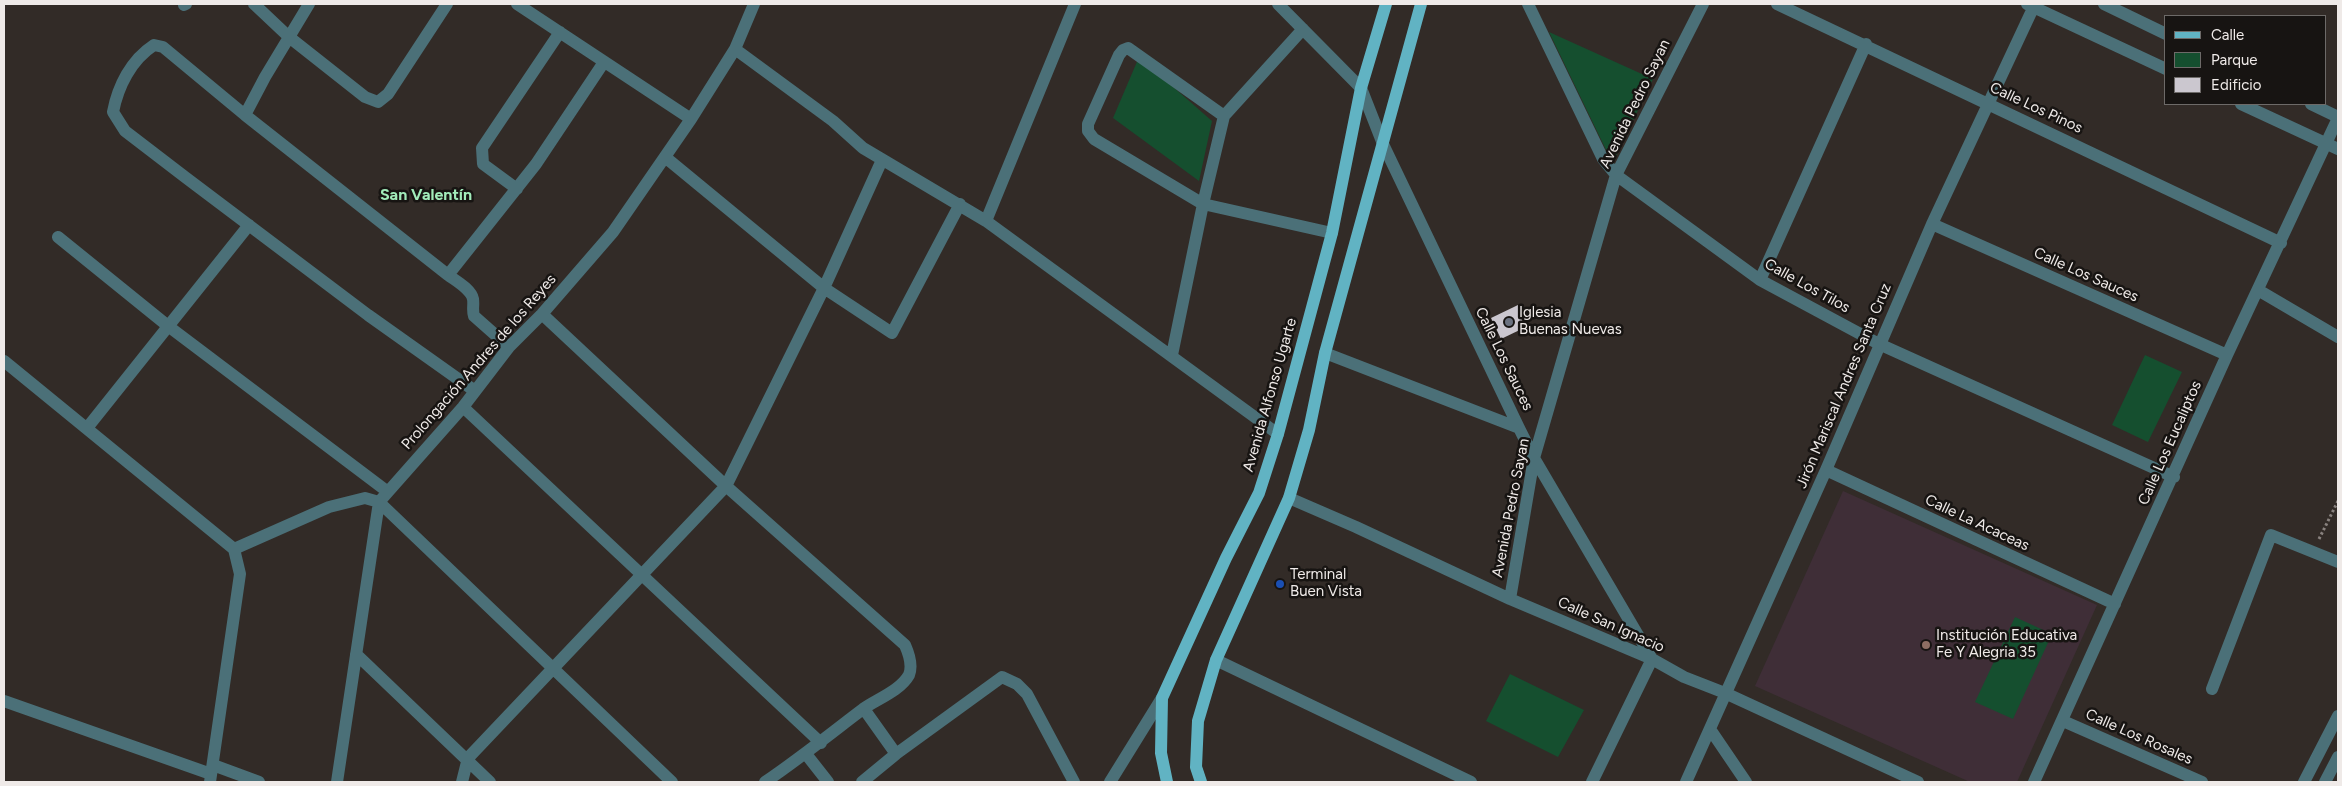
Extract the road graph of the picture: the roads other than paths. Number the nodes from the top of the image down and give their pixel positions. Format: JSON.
{"nodes":[{"id":1,"x":254,"y":4,"type":"edge"},
{"id":2,"x":309,"y":4,"type":"edge"},
{"id":3,"x":447,"y":4,"type":"edge"},
{"id":4,"x":517,"y":4,"type":"edge"},
{"id":5,"x":754,"y":4,"type":"edge"},
{"id":6,"x":1075,"y":4,"type":"edge"},
{"id":7,"x":1278,"y":4,"type":"edge"},
{"id":8,"x":1386,"y":4,"type":"edge"},
{"id":9,"x":1422,"y":4,"type":"edge"},
{"id":10,"x":1528,"y":4,"type":"edge"},
{"id":11,"x":1703,"y":4,"type":"edge"},
{"id":12,"x":1777,"y":4,"type":"edge"},
{"id":13,"x":2104,"y":4,"type":"edge"},
{"id":14,"x":2032,"y":5,"type":"edge"},
{"id":15,"x":1303,"y":29,"type":"junction"},
{"id":16,"x":560,"y":32,"type":"junction"},
{"id":17,"x":2164,"y":33,"type":"edge"},
{"id":18,"x":289,"y":37,"type":"junction"},
{"id":19,"x":1866,"y":44,"type":"junction"},
{"id":20,"x":735,"y":49,"type":"junction"},
{"id":21,"x":604,"y":62,"type":"junction"},
{"id":22,"x":2164,"y":68,"type":"edge"},
{"id":23,"x":1361,"y":88,"type":"junction"},
{"id":24,"x":1987,"y":103,"type":"junction"},
{"id":25,"x":2243,"y":105,"type":"edge"},
{"id":26,"x":2313,"y":105,"type":"edge"},
{"id":27,"x":245,"y":115,"type":"junction"},
{"id":28,"x":1224,"y":116,"type":"junction"},
{"id":29,"x":2338,"y":118,"type":"edge"},
{"id":30,"x":691,"y":119,"type":"junction"},
{"id":31,"x":2325,"y":143,"type":"junction"},
{"id":32,"x":1383,"y":144,"type":"junction"},
{"id":33,"x":2338,"y":149,"type":"edge"},
{"id":34,"x":665,"y":157,"type":"junction"},
{"id":35,"x":882,"y":160,"type":"junction"},
{"id":36,"x":1616,"y":175,"type":"junction"},
{"id":37,"x":517,"y":189,"type":"junction"},
{"id":38,"x":960,"y":204,"type":"junction"},
{"id":39,"x":1203,"y":204,"type":"junction"},
{"id":40,"x":986,"y":221,"type":"junction"},
{"id":41,"x":1932,"y":224,"type":"junction"},
{"id":42,"x":248,"y":226,"type":"junction"},
{"id":43,"x":1332,"y":233,"type":"junction"},
{"id":44,"x":58,"y":237,"type":"dead end"},
{"id":45,"x":2281,"y":242,"type":"junction"},
{"id":46,"x":448,"y":276,"type":"junction"},
{"id":47,"x":1760,"y":280,"type":"junction"},
{"id":48,"x":824,"y":288,"type":"junction"},
{"id":49,"x":2258,"y":290,"type":"junction"},
{"id":50,"x":542,"y":314,"type":"junction"},
{"id":51,"x":168,"y":326,"type":"junction"},
{"id":52,"x":2338,"y":337,"type":"edge"},
{"id":53,"x":1880,"y":344,"type":"junction"},
{"id":54,"x":509,"y":347,"type":"junction"},
{"id":55,"x":1325,"y":353,"type":"junction"},
{"id":56,"x":1172,"y":355,"type":"junction"},
{"id":57,"x":2227,"y":355,"type":"junction"},
{"id":58,"x":4,"y":361,"type":"edge"},
{"id":59,"x":475,"y":391,"type":"junction"},
{"id":60,"x":463,"y":407,"type":"junction"},
{"id":61,"x":87,"y":428,"type":"junction"},
{"id":62,"x":1519,"y":428,"type":"junction"},
{"id":63,"x":1278,"y":434,"type":"junction"},
{"id":64,"x":1534,"y":458,"type":"junction"},
{"id":65,"x":1826,"y":470,"type":"junction"},
{"id":66,"x":2174,"y":477,"type":"junction"},
{"id":67,"x":726,"y":486,"type":"junction"},
{"id":68,"x":383,"y":497,"type":"junction"},
{"id":69,"x":1289,"y":498,"type":"junction"},
{"id":70,"x":234,"y":549,"type":"junction"},
{"id":71,"x":2338,"y":562,"type":"edge"},
{"id":72,"x":641,"y":573,"type":"junction"},
{"id":73,"x":1510,"y":599,"type":"junction"},
{"id":74,"x":2115,"y":604,"type":"junction"},
{"id":75,"x":356,"y":654,"type":"junction"},
{"id":76,"x":1652,"y":659,"type":"junction"},
{"id":77,"x":1216,"y":660,"type":"junction"},
{"id":78,"x":552,"y":669,"type":"junction"},
{"id":79,"x":2212,"y":689,"type":"dead end"},
{"id":80,"x":1725,"y":693,"type":"junction"},
{"id":81,"x":1162,"y":698,"type":"junction"},
{"id":82,"x":4,"y":701,"type":"edge"},
{"id":83,"x":864,"y":709,"type":"junction"},
{"id":84,"x":2338,"y":716,"type":"edge"},
{"id":85,"x":2063,"y":721,"type":"junction"},
{"id":86,"x":1710,"y":729,"type":"junction"},
{"id":87,"x":821,"y":744,"type":"junction"},
{"id":88,"x":806,"y":754,"type":"junction"},
{"id":89,"x":896,"y":754,"type":"junction"},
{"id":90,"x":2338,"y":757,"type":"edge"},
{"id":91,"x":468,"y":758,"type":"junction"},
{"id":92,"x":211,"y":774,"type":"edge"},
{"id":93,"x":1912,"y":781,"type":"edge"},
{"id":94,"x":259,"y":782,"type":"edge"},
{"id":95,"x":337,"y":782,"type":"edge"},
{"id":96,"x":462,"y":782,"type":"edge"},
{"id":97,"x":490,"y":782,"type":"edge"},
{"id":98,"x":672,"y":782,"type":"edge"},
{"id":99,"x":765,"y":782,"type":"edge"},
{"id":100,"x":828,"y":782,"type":"edge"},
{"id":101,"x":862,"y":782,"type":"edge"},
{"id":102,"x":1074,"y":782,"type":"edge"},
{"id":103,"x":1110,"y":782,"type":"edge"},
{"id":104,"x":1167,"y":782,"type":"edge"},
{"id":105,"x":1201,"y":782,"type":"edge"},
{"id":106,"x":1471,"y":782,"type":"edge"},
{"id":107,"x":1592,"y":782,"type":"edge"},
{"id":108,"x":1686,"y":782,"type":"edge"},
{"id":109,"x":1746,"y":782,"type":"edge"},
{"id":110,"x":2034,"y":782,"type":"edge"},
{"id":111,"x":2202,"y":782,"type":"edge"},
{"id":112,"x":2304,"y":782,"type":"edge"},
{"id":113,"x":2325,"y":782,"type":"edge"}],
"edges":[{"from":1,"to":18,"type":"street"},
{"from":2,"to":18,"type":"street"},
{"from":3,"to":18,"type":"street"},
{"from":4,"to":16,"type":"street"},
{"from":5,"to":20,"type":"street","name":"Prolongación Andres de los Reyes"},
{"from":6,"to":40,"type":"street"},
{"from":7,"to":15,"type":"street"},
{"from":8,"to":23,"type":"main road","name":"Avenida Alfonso Ugarte"},
{"from":9,"to":32,"type":"main road"},
{"from":10,"to":36,"type":"street","name":"Calle Los Tilos"},
{"from":11,"to":36,"type":"street","name":"Avenida Pedro Sayan"},
{"from":12,"to":19,"type":"street","name":"Calle Los Pinos"},
{"from":13,"to":17,"type":"street"},
{"from":14,"to":22,"type":"street"},
{"from":14,"to":24,"type":"street","name":"Jirón Mariscal Andres Santa Cruz"},
{"from":15,"to":23,"type":"street"},
{"from":15,"to":28,"type":"street"},
{"from":16,"to":21,"type":"street"},
{"from":16,"to":37,"type":"street"},
{"from":18,"to":27,"type":"street"},
{"from":19,"to":24,"type":"street","name":"Calle Los Pinos"},
{"from":19,"to":47,"type":"street"},
{"from":20,"to":30,"type":"street","name":"Prolongación Andres de los Reyes"},
{"from":20,"to":35,"type":"street"},
{"from":21,"to":30,"type":"street"},
{"from":21,"to":37,"type":"street"},
{"from":23,"to":32,"type":"street","name":"Calle Los Sauces"},
{"from":23,"to":43,"type":"main road","name":"Avenida Alfonso Ugarte"},
{"from":24,"to":41,"type":"street","name":"Jirón Mariscal Andres Santa Cruz"},
{"from":24,"to":45,"type":"street","name":"Calle Los Pinos"},
{"from":25,"to":31,"type":"street"},
{"from":26,"to":29,"type":"street"},
{"from":27,"to":42,"type":"street"},
{"from":27,"to":46,"type":"street"},
{"from":28,"to":39,"type":"street"},
{"from":28,"to":39,"type":"street"},
{"from":29,"to":31,"type":"street","name":"Calle Los Eucaliptos"},
{"from":30,"to":34,"type":"street","name":"Prolongación Andres de los Reyes"},
{"from":31,"to":33,"type":"street"},
{"from":31,"to":45,"type":"street","name":"Calle Los Eucaliptos"},
{"from":32,"to":55,"type":"main road"},
{"from":32,"to":62,"type":"street","name":"Calle Los Sauces"},
{"from":34,"to":48,"type":"street"},
{"from":34,"to":50,"type":"street","name":"Prolongación Andres de los Reyes"},
{"from":35,"to":38,"type":"street"},
{"from":35,"to":48,"type":"street"},
{"from":36,"to":47,"type":"street","name":"Calle Los Tilos"},
{"from":36,"to":64,"type":"street","name":"Avenida Pedro Sayan"},
{"from":37,"to":46,"type":"street"},
{"from":38,"to":40,"type":"street"},
{"from":38,"to":48,"type":"street"},
{"from":39,"to":43,"type":"street"},
{"from":39,"to":56,"type":"street"},
{"from":40,"to":56,"type":"street"},
{"from":41,"to":53,"type":"street","name":"Jirón Mariscal Andres Santa Cruz"},
{"from":41,"to":57,"type":"street","name":"Calle Los Sauces"},
{"from":42,"to":51,"type":"street"},
{"from":42,"to":59,"type":"street"},
{"from":43,"to":63,"type":"main road","name":"Avenida Alfonso Ugarte"},
{"from":44,"to":51,"type":"street"},
{"from":45,"to":49,"type":"street","name":"Calle Los Eucaliptos"},
{"from":46,"to":54,"type":"street"},
{"from":47,"to":53,"type":"street","name":"Calle Los Tilos"},
{"from":48,"to":67,"type":"street"},
{"from":49,"to":52,"type":"street"},
{"from":49,"to":57,"type":"street","name":"Calle Los Eucaliptos"},
{"from":50,"to":54,"type":"street","name":"Prolongación Andres de los Reyes"},
{"from":50,"to":67,"type":"street"},
{"from":51,"to":61,"type":"street"},
{"from":51,"to":68,"type":"street"},
{"from":53,"to":65,"type":"street","name":"Jirón Mariscal Andres Santa Cruz"},
{"from":53,"to":66,"type":"street","name":"Calle Los Tilos"},
{"from":54,"to":59,"type":"street","name":"Prolongación Andres de los Reyes"},
{"from":55,"to":62,"type":"street"},
{"from":55,"to":69,"type":"main road"},
{"from":56,"to":63,"type":"street"},
{"from":57,"to":66,"type":"street","name":"Calle Los Eucaliptos"},
{"from":58,"to":61,"type":"street"},
{"from":59,"to":60,"type":"street","name":"Prolongación Andres de los Reyes"},
{"from":60,"to":68,"type":"street","name":"Prolongación Andres de los Reyes"},
{"from":60,"to":72,"type":"street"},
{"from":61,"to":70,"type":"street"},
{"from":62,"to":64,"type":"street","name":"Calle Los Sauces"},
{"from":63,"to":81,"type":"main road","name":"Avenida Alfonso Ugarte"},
{"from":64,"to":73,"type":"street","name":"Avenida Pedro Sayan"},
{"from":64,"to":76,"type":"street","name":"Calle Los Sauces"},
{"from":65,"to":74,"type":"street","name":"Calle La Acaceas"},
{"from":65,"to":80,"type":"street","name":"Jirón Mariscal Andres Santa Cruz"},
{"from":66,"to":74,"type":"street","name":"Calle Los Eucaliptos"},
{"from":67,"to":72,"type":"street"},
{"from":67,"to":83,"type":"street"},
{"from":68,"to":70,"type":"street"},
{"from":68,"to":75,"type":"street"},
{"from":68,"to":78,"type":"street"},
{"from":69,"to":73,"type":"street","name":"Calle San Ignacio"},
{"from":69,"to":77,"type":"main road"},
{"from":70,"to":92,"type":"street"},
{"from":71,"to":79,"type":"street"},
{"from":72,"to":78,"type":"street"},
{"from":72,"to":87,"type":"street"},
{"from":73,"to":76,"type":"street","name":"Calle San Ignacio"},
{"from":74,"to":85,"type":"street","name":"Calle Los Eucaliptos"},
{"from":75,"to":91,"type":"street"},
{"from":75,"to":95,"type":"street"},
{"from":76,"to":80,"type":"street","name":"Calle San Ignacio"},
{"from":76,"to":107,"type":"street"},
{"from":77,"to":105,"type":"main road"},
{"from":77,"to":106,"type":"street"},
{"from":78,"to":91,"type":"street"},
{"from":78,"to":98,"type":"street"},
{"from":80,"to":86,"type":"street","name":"Jirón Mariscal Andres Santa Cruz"},
{"from":80,"to":93,"type":"street","name":"Calle San Ignacio"},
{"from":81,"to":103,"type":"street"},
{"from":81,"to":104,"type":"main road","name":"Avenida Alfonso Ugarte"},
{"from":82,"to":92,"type":"street"},
{"from":83,"to":87,"type":"street"},
{"from":83,"to":89,"type":"street"},
{"from":84,"to":112,"type":"street"},
{"from":85,"to":110,"type":"street","name":"Calle Los Eucaliptos"},
{"from":85,"to":111,"type":"street","name":"Calle Los Rosales"},
{"from":86,"to":108,"type":"street","name":"Jirón Mariscal Andres Santa Cruz"},
{"from":86,"to":109,"type":"street"},
{"from":87,"to":88,"type":"street"},
{"from":88,"to":99,"type":"street"},
{"from":88,"to":100,"type":"street"},
{"from":89,"to":101,"type":"street"},
{"from":89,"to":102,"type":"street"},
{"from":90,"to":113,"type":"street"},
{"from":91,"to":96,"type":"street"},
{"from":91,"to":97,"type":"street"},
{"from":92,"to":94,"type":"street"}]}
